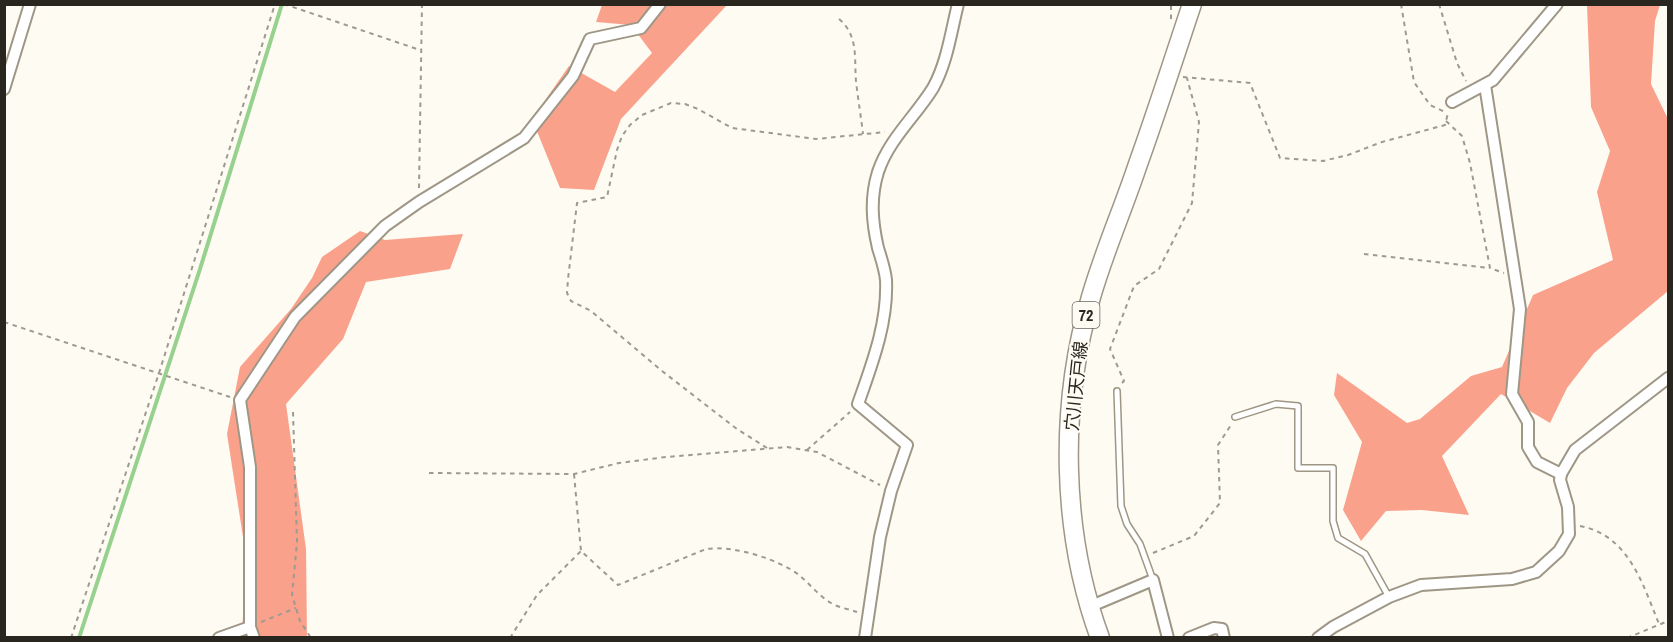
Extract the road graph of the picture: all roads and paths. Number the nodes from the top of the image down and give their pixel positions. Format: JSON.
{"nodes":[{"id":1,"x":30,"y":4,"type":"edge"},
{"id":2,"x":275,"y":4,"type":"edge"},
{"id":3,"x":422,"y":4,"type":"edge"},
{"id":4,"x":660,"y":4,"type":"edge"},
{"id":5,"x":957,"y":4,"type":"edge"},
{"id":6,"x":1192,"y":4,"type":"edge"},
{"id":7,"x":1401,"y":4,"type":"edge"},
{"id":8,"x":1438,"y":4,"type":"edge"},
{"id":9,"x":1557,"y":4,"type":"edge"},
{"id":10,"x":285,"y":5,"type":"edge"},
{"id":11,"x":839,"y":19,"type":"dead end"},
{"id":12,"x":420,"y":50,"type":"junction"},
{"id":13,"x":1168,"y":76,"type":"junction"},
{"id":14,"x":1187,"y":78,"type":"junction"},
{"id":15,"x":1485,"y":85,"type":"junction"},
{"id":16,"x":4,"y":89,"type":"edge"},
{"id":17,"x":1472,"y":92,"type":"junction"},
{"id":18,"x":1452,"y":102,"type":"dead end"},
{"id":19,"x":1446,"y":120,"type":"junction"},
{"id":20,"x":901,"y":131,"type":"junction"},
{"id":21,"x":863,"y":134,"type":"junction"},
{"id":22,"x":419,"y":202,"type":"junction"},
{"id":23,"x":1365,"y":254,"type":"dead end"},
{"id":24,"x":1490,"y":268,"type":"junction"},
{"id":25,"x":1514,"y":276,"type":"junction"},
{"id":26,"x":4,"y":322,"type":"edge"},
{"id":27,"x":159,"y":373,"type":"junction"},
{"id":28,"x":1668,"y":378,"type":"edge"},
{"id":29,"x":1117,"y":391,"type":"joint"},
{"id":30,"x":240,"y":400,"type":"junction"},
{"id":31,"x":858,"y":404,"type":"junction"},
{"id":32,"x":293,"y":412,"type":"dead end"},
{"id":33,"x":1235,"y":417,"type":"joint"},
{"id":34,"x":767,"y":448,"type":"junction"},
{"id":35,"x":807,"y":450,"type":"junction"},
{"id":36,"x":429,"y":473,"type":"dead end"},
{"id":37,"x":573,"y":474,"type":"junction"},
{"id":38,"x":1560,"y":474,"type":"junction"},
{"id":39,"x":891,"y":491,"type":"junction"},
{"id":40,"x":1569,"y":524,"type":"junction"},
{"id":41,"x":581,"y":551,"type":"junction"},
{"id":42,"x":1144,"y":557,"type":"junction"},
{"id":43,"x":1153,"y":580,"type":"junction"},
{"id":44,"x":1389,"y":597,"type":"junction"},
{"id":45,"x":1089,"y":607,"type":"junction"},
{"id":46,"x":296,"y":608,"type":"junction"},
{"id":47,"x":868,"y":617,"type":"junction"},
{"id":48,"x":1668,"y":621,"type":"edge"},
{"id":49,"x":1659,"y":624,"type":"junction"},
{"id":50,"x":250,"y":627,"type":"junction"},
{"id":51,"x":1167,"y":637,"type":"edge"},
{"id":52,"x":71,"y":638,"type":"edge"},
{"id":53,"x":219,"y":638,"type":"edge"},
{"id":54,"x":254,"y":638,"type":"edge"},
{"id":55,"x":311,"y":638,"type":"edge"},
{"id":56,"x":510,"y":638,"type":"edge"},
{"id":57,"x":865,"y":638,"type":"edge"},
{"id":58,"x":1100,"y":638,"type":"edge"},
{"id":59,"x":1189,"y":638,"type":"edge"},
{"id":60,"x":1224,"y":638,"type":"edge"},
{"id":61,"x":1318,"y":638,"type":"edge"},
{"id":62,"x":1627,"y":638,"type":"edge"}],
"edges":[{"from":1,"to":16,"type":"street"},
{"from":2,"to":27,"type":"path"},
{"from":3,"to":12,"type":"path"},
{"from":4,"to":22,"type":"street"},
{"from":5,"to":20,"type":"street"},
{"from":6,"to":13,"type":"main road","name":"穴川天戸線","number":"72"},
{"from":7,"to":19,"type":"path"},
{"from":8,"to":17,"type":"path"},
{"from":9,"to":15,"type":"street"},
{"from":10,"to":12,"type":"path"},
{"from":11,"to":21,"type":"path"},
{"from":12,"to":22,"type":"path"},
{"from":13,"to":14,"type":"path"},
{"from":13,"to":45,"type":"main road","name":"穴川天戸線","number":"72"},
{"from":14,"to":19,"type":"path"},
{"from":14,"to":29,"type":"path"},
{"from":15,"to":17,"type":"street"},
{"from":15,"to":25,"type":"street"},
{"from":17,"to":18,"type":"street"},
{"from":19,"to":24,"type":"path"},
{"from":20,"to":21,"type":"path"},
{"from":20,"to":31,"type":"street"},
{"from":21,"to":34,"type":"path"},
{"from":22,"to":30,"type":"street"},
{"from":23,"to":24,"type":"path"},
{"from":24,"to":25,"type":"path"},
{"from":25,"to":38,"type":"street"},
{"from":26,"to":27,"type":"path"},
{"from":27,"to":30,"type":"path"},
{"from":27,"to":52,"type":"path"},
{"from":28,"to":38,"type":"street"},
{"from":29,"to":42,"type":"lane"},
{"from":30,"to":50,"type":"street"},
{"from":31,"to":35,"type":"path"},
{"from":31,"to":39,"type":"street"},
{"from":32,"to":46,"type":"path"},
{"from":33,"to":42,"type":"path"},
{"from":33,"to":44,"type":"lane"},
{"from":34,"to":35,"type":"path"},
{"from":34,"to":37,"type":"path"},
{"from":35,"to":39,"type":"path"},
{"from":36,"to":37,"type":"path"},
{"from":37,"to":41,"type":"path"},
{"from":38,"to":40,"type":"street"},
{"from":39,"to":47,"type":"street"},
{"from":40,"to":44,"type":"street"},
{"from":40,"to":49,"type":"path"},
{"from":41,"to":47,"type":"path"},
{"from":41,"to":56,"type":"path"},
{"from":42,"to":43,"type":"lane"},
{"from":43,"to":45,"type":"street"},
{"from":43,"to":51,"type":"street"},
{"from":44,"to":61,"type":"street"},
{"from":45,"to":58,"type":"main road","name":"穴川天戸線","number":"72"},
{"from":46,"to":50,"type":"path"},
{"from":46,"to":55,"type":"path"},
{"from":47,"to":57,"type":"street"},
{"from":48,"to":49,"type":"path"},
{"from":49,"to":62,"type":"path"},
{"from":50,"to":53,"type":"street"},
{"from":50,"to":54,"type":"street"},
{"from":59,"to":60,"type":"street"}]}
